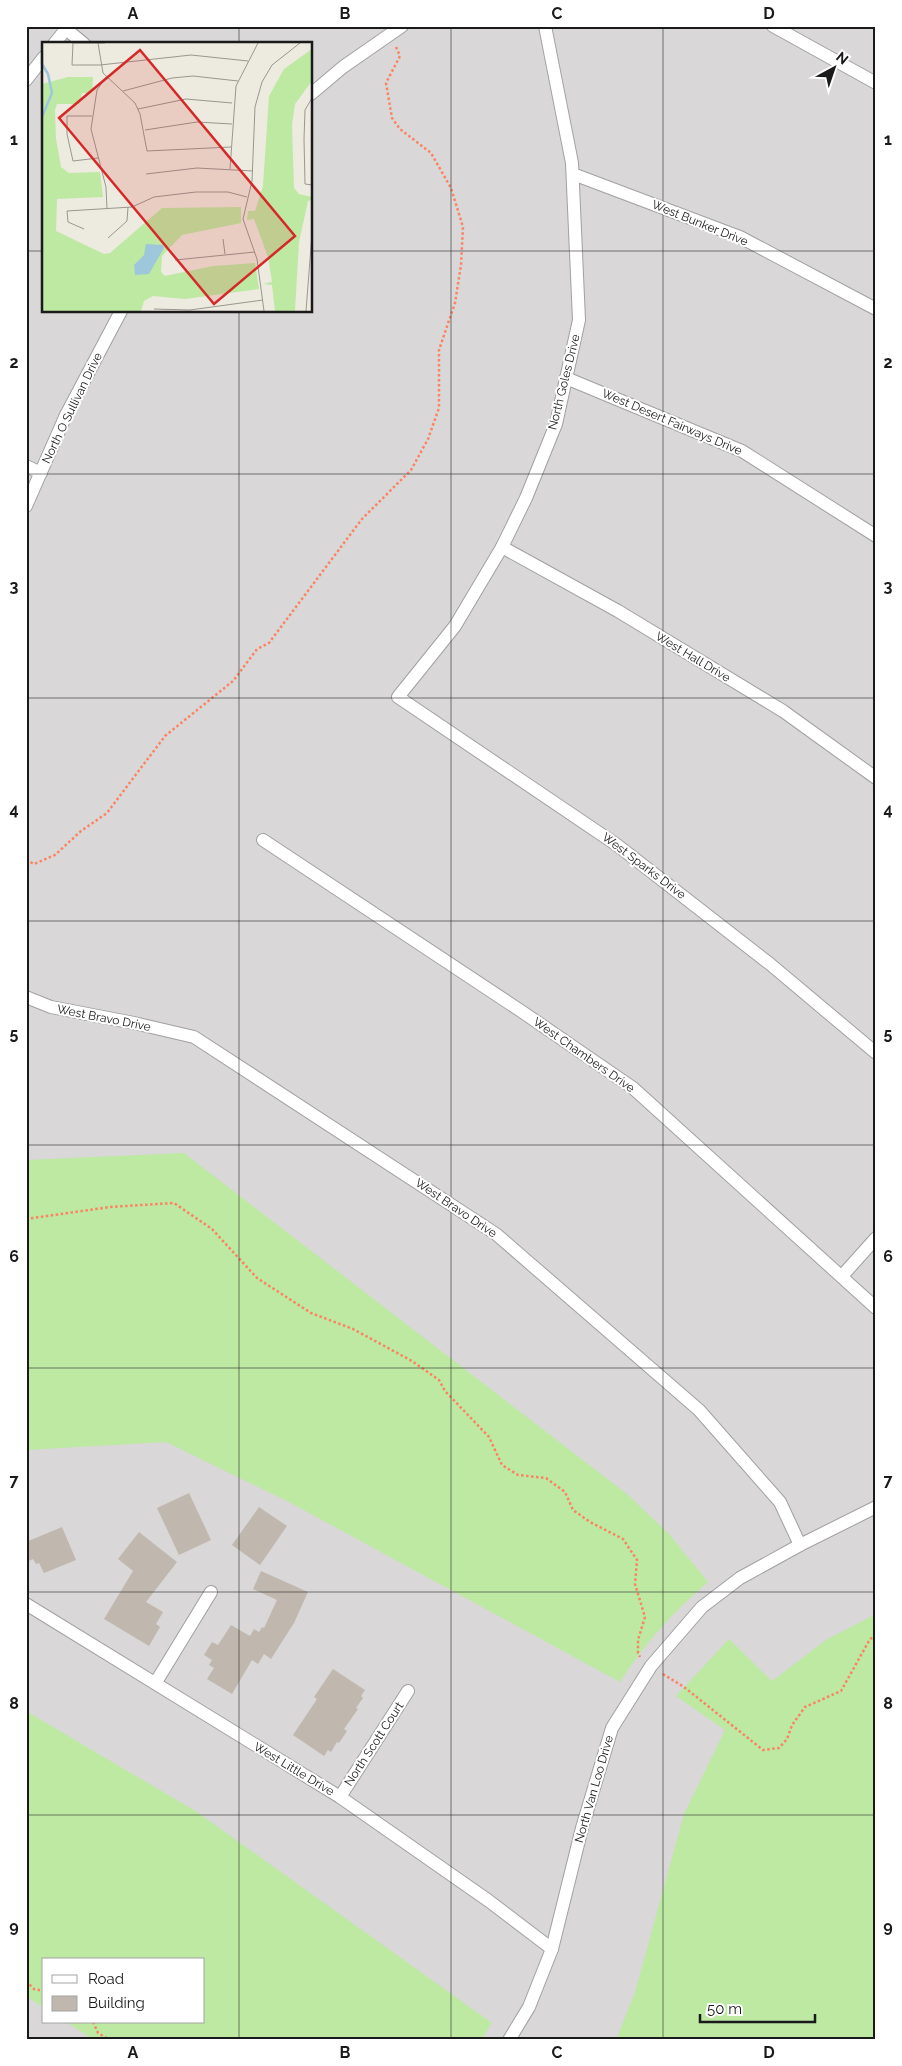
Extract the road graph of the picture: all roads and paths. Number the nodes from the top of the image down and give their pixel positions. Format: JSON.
{"nodes":[{"id":1,"x":402,"y":26,"type":"edge"},
{"id":2,"x":545,"y":26,"type":"edge"},
{"id":3,"x":774,"y":26,"type":"edge"},
{"id":4,"x":56,"y":42,"type":"edge"},
{"id":5,"x":82,"y":42,"type":"edge"},
{"id":6,"x":395,"y":46,"type":"dead end"},
{"id":7,"x":42,"y":60,"type":"edge"},
{"id":8,"x":26,"y":80,"type":"edge"},
{"id":9,"x":876,"y":83,"type":"edge"},
{"id":10,"x":312,"y":93,"type":"edge"},
{"id":11,"x":573,"y":174,"type":"junction"},
{"id":12,"x":876,"y":309,"type":"edge"},
{"id":13,"x":120,"y":312,"type":"edge"},
{"id":14,"x":566,"y":378,"type":"junction"},
{"id":15,"x":26,"y":466,"type":"edge"},
{"id":16,"x":41,"y":473,"type":"junction"},
{"id":17,"x":26,"y":506,"type":"edge"},
{"id":18,"x":876,"y":536,"type":"edge"},
{"id":19,"x":502,"y":548,"type":"junction"},
{"id":20,"x":398,"y":697,"type":"joint"},
{"id":21,"x":876,"y":778,"type":"edge"},
{"id":22,"x":263,"y":840,"type":"dead end"},
{"id":23,"x":26,"y":860,"type":"edge"},
{"id":24,"x":26,"y":997,"type":"edge"},
{"id":25,"x":876,"y":1053,"type":"edge"},
{"id":26,"x":26,"y":1219,"type":"edge"},
{"id":27,"x":876,"y":1238,"type":"edge"},
{"id":28,"x":842,"y":1276,"type":"junction"},
{"id":29,"x":876,"y":1308,"type":"edge"},
{"id":30,"x":876,"y":1507,"type":"edge"},
{"id":31,"x":800,"y":1545,"type":"junction"},
{"id":32,"x":211,"y":1592,"type":"dead end"},
{"id":33,"x":26,"y":1604,"type":"edge"},
{"id":34,"x":876,"y":1636,"type":"edge"},
{"id":35,"x":642,"y":1659,"type":"dead end"},
{"id":36,"x":662,"y":1673,"type":"dead end"},
{"id":37,"x":156,"y":1682,"type":"junction"},
{"id":38,"x":408,"y":1691,"type":"dead end"},
{"id":39,"x":340,"y":1797,"type":"junction"},
{"id":40,"x":552,"y":1950,"type":"junction"},
{"id":41,"x":26,"y":1981,"type":"edge"},
{"id":42,"x":42,"y":1991,"type":"edge"},
{"id":43,"x":94,"y":2024,"type":"edge"},
{"id":44,"x":110,"y":2040,"type":"edge"},
{"id":45,"x":509,"y":2040,"type":"edge"}],
"edges":[{"from":1,"to":10,"type":"street"},
{"from":2,"to":11,"type":"street","name":"North Goles Drive"},
{"from":3,"to":9,"type":"street"},
{"from":4,"to":5,"type":"street"},
{"from":6,"to":23,"type":"path"},
{"from":7,"to":8,"type":"street"},
{"from":11,"to":12,"type":"street","name":"West Bunker Drive"},
{"from":11,"to":14,"type":"street","name":"North Goles Drive"},
{"from":13,"to":16,"type":"street","name":"North O Sullivan Drive"},
{"from":14,"to":18,"type":"street","name":"West Desert Fairways Drive"},
{"from":14,"to":19,"type":"street","name":"North Goles Drive"},
{"from":15,"to":16,"type":"street"},
{"from":16,"to":17,"type":"street","name":"North O Sullivan Drive"},
{"from":19,"to":20,"type":"street","name":"North Goles Drive"},
{"from":19,"to":21,"type":"street","name":"West Hall Drive"},
{"from":20,"to":25,"type":"street","name":"West Sparks Drive"},
{"from":22,"to":28,"type":"street","name":"West Chambers Drive"},
{"from":24,"to":31,"type":"street","name":"West Bravo Drive"},
{"from":26,"to":35,"type":"path"},
{"from":27,"to":28,"type":"street"},
{"from":28,"to":29,"type":"street","name":"West Chambers Drive"},
{"from":30,"to":31,"type":"street","name":"North Van Loo Drive"},
{"from":31,"to":40,"type":"street","name":"North Van Loo Drive"},
{"from":32,"to":37,"type":"street"},
{"from":33,"to":37,"type":"street","name":"West Little Drive"},
{"from":34,"to":36,"type":"path"},
{"from":37,"to":39,"type":"street","name":"West Little Drive"},
{"from":38,"to":39,"type":"street","name":"North Scott Court"},
{"from":39,"to":40,"type":"street","name":"West Little Drive"},
{"from":40,"to":45,"type":"street","name":"North Van Loo Drive"},
{"from":41,"to":42,"type":"path"},
{"from":43,"to":44,"type":"path"}]}
